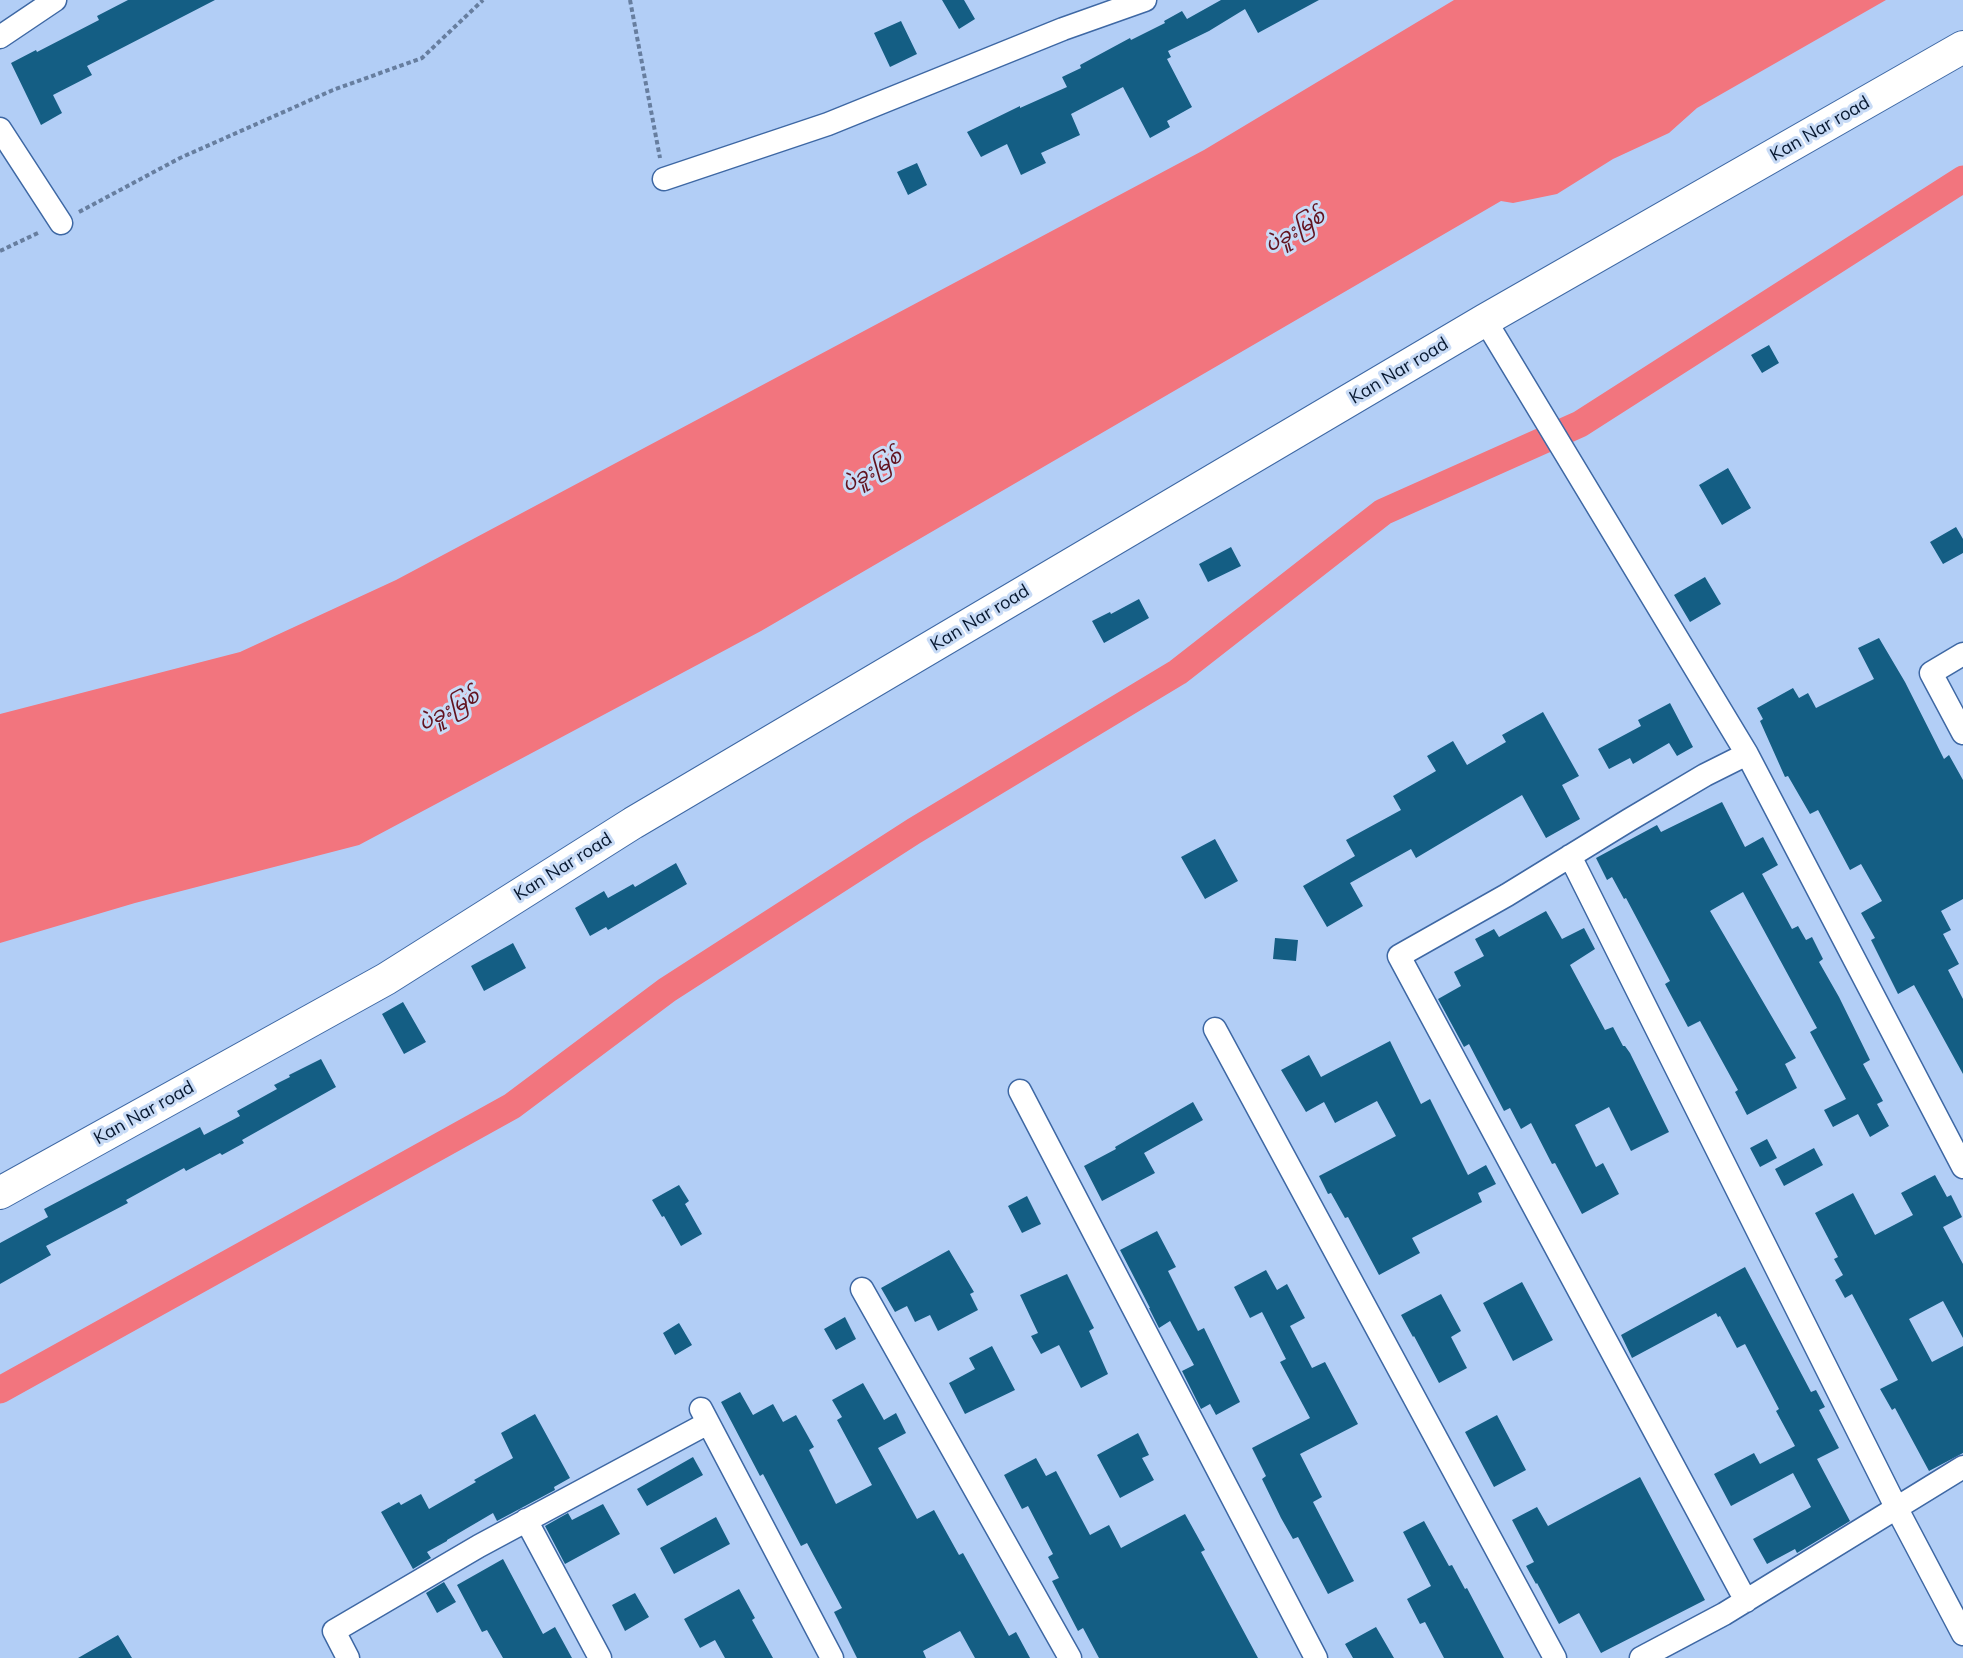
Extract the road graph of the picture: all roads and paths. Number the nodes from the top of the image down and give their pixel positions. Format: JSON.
{"nodes":[{"id":1,"x":55,"y":0,"type":"edge"},
{"id":2,"x":483,"y":0,"type":"edge"},
{"id":3,"x":630,"y":0,"type":"edge"},
{"id":4,"x":1145,"y":0,"type":"edge"},
{"id":5,"x":0,"y":37,"type":"edge"},
{"id":6,"x":1963,"y":47,"type":"edge"},
{"id":7,"x":0,"y":129,"type":"edge"},
{"id":8,"x":664,"y":179,"type":"joint"},
{"id":9,"x":61,"y":223,"type":"junction"},
{"id":10,"x":0,"y":251,"type":"edge"},
{"id":11,"x":1485,"y":320,"type":"junction"},
{"id":12,"x":1963,"y":654,"type":"edge"},
{"id":13,"x":1963,"y":734,"type":"edge"},
{"id":14,"x":1747,"y":754,"type":"junction"},
{"id":15,"x":1570,"y":856,"type":"junction"},
{"id":16,"x":1215,"y":1029,"type":"dead end"},
{"id":17,"x":1020,"y":1091,"type":"dead end"},
{"id":18,"x":1963,"y":1167,"type":"edge"},
{"id":19,"x":0,"y":1193,"type":"edge"},
{"id":20,"x":862,"y":1289,"type":"dead end"},
{"id":21,"x":1963,"y":1467,"type":"edge"},
{"id":22,"x":1897,"y":1509,"type":"junction"},
{"id":23,"x":526,"y":1520,"type":"junction"},
{"id":24,"x":1746,"y":1601,"type":"junction"},
{"id":25,"x":1963,"y":1634,"type":"edge"},
{"id":26,"x":348,"y":1658,"type":"edge"},
{"id":27,"x":600,"y":1658,"type":"edge"},
{"id":28,"x":832,"y":1658,"type":"edge"},
{"id":29,"x":1070,"y":1658,"type":"edge"},
{"id":30,"x":1316,"y":1658,"type":"edge"},
{"id":31,"x":1555,"y":1658,"type":"edge"},
{"id":32,"x":1641,"y":1658,"type":"edge"}],
"edges":[{"from":1,"to":5,"type":"street"},
{"from":2,"to":9,"type":"path"},
{"from":3,"to":8,"type":"path"},
{"from":4,"to":8,"type":"street"},
{"from":6,"to":11,"type":"street","name":"Kan Nar road"},
{"from":7,"to":9,"type":"street"},
{"from":9,"to":10,"type":"path"},
{"from":11,"to":14,"type":"street"},
{"from":11,"to":19,"type":"street","name":"Kan Nar road"},
{"from":12,"to":13,"type":"street"},
{"from":14,"to":15,"type":"street"},
{"from":14,"to":18,"type":"street"},
{"from":15,"to":22,"type":"street"},
{"from":15,"to":24,"type":"street"},
{"from":16,"to":31,"type":"street"},
{"from":17,"to":30,"type":"street"},
{"from":20,"to":29,"type":"street"},
{"from":21,"to":22,"type":"street"},
{"from":22,"to":24,"type":"street"},
{"from":22,"to":25,"type":"street"},
{"from":23,"to":26,"type":"street"},
{"from":23,"to":27,"type":"street"},
{"from":23,"to":28,"type":"street"},
{"from":24,"to":32,"type":"street"}]}
